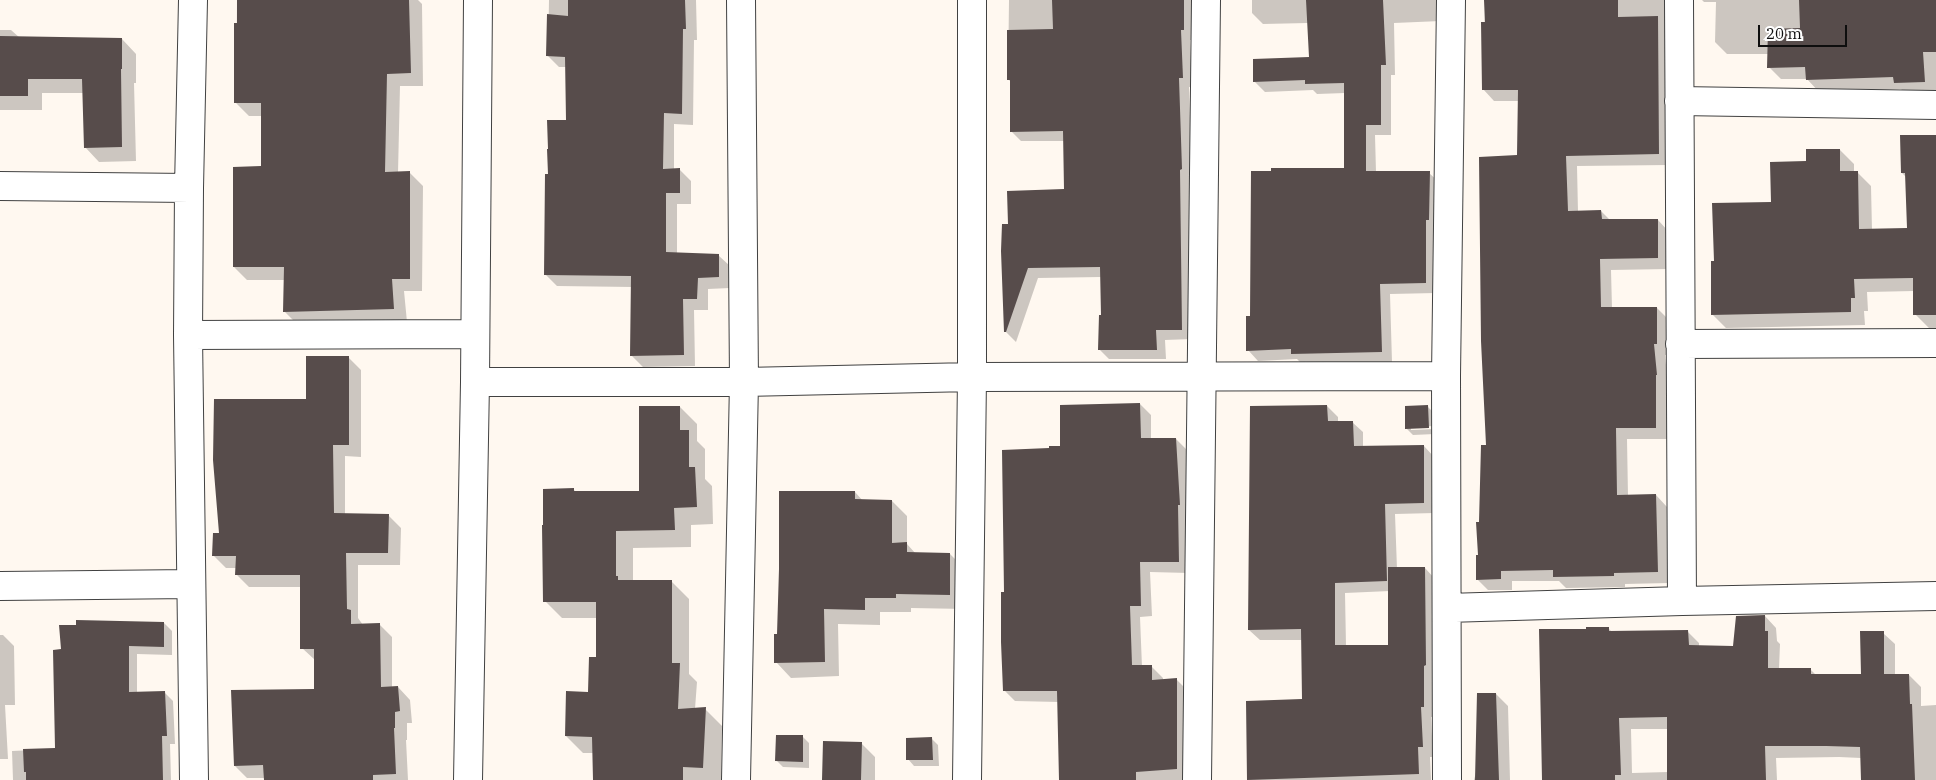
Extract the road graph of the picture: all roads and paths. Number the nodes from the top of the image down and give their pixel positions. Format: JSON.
{"nodes":[{"id":1,"x":193,"y":0,"type":"edge"},
{"id":2,"x":478,"y":0,"type":"edge"},
{"id":3,"x":740,"y":0,"type":"edge"},
{"id":4,"x":972,"y":0,"type":"edge"},
{"id":5,"x":1206,"y":0,"type":"edge"},
{"id":6,"x":1451,"y":0,"type":"edge"},
{"id":7,"x":1679,"y":0,"type":"edge"},
{"id":8,"x":1679,"y":101,"type":"junction"},
{"id":9,"x":1936,"y":105,"type":"edge"},
{"id":10,"x":0,"y":186,"type":"edge"},
{"id":11,"x":189,"y":188,"type":"junction"},
{"id":12,"x":475,"y":334,"type":"junction"},
{"id":13,"x":188,"y":335,"type":"junction"},
{"id":14,"x":1936,"y":343,"type":"edge"},
{"id":15,"x":1680,"y":344,"type":"junction"},
{"id":16,"x":1201,"y":376,"type":"junction"},
{"id":17,"x":1446,"y":376,"type":"junction"},
{"id":18,"x":972,"y":377,"type":"junction"},
{"id":19,"x":474,"y":382,"type":"junction"},
{"id":20,"x":744,"y":382,"type":"junction"},
{"id":21,"x":191,"y":584,"type":"junction"},
{"id":22,"x":0,"y":586,"type":"edge"},
{"id":23,"x":1936,"y":596,"type":"edge"},
{"id":24,"x":1682,"y":601,"type":"junction"},
{"id":25,"x":1447,"y":608,"type":"junction"},
{"id":26,"x":194,"y":780,"type":"edge"},
{"id":27,"x":468,"y":780,"type":"edge"},
{"id":28,"x":736,"y":780,"type":"edge"},
{"id":29,"x":967,"y":780,"type":"edge"},
{"id":30,"x":1197,"y":780,"type":"edge"},
{"id":31,"x":1447,"y":780,"type":"edge"}],
"edges":[{"from":1,"to":11,"type":"street"},
{"from":2,"to":12,"type":"street"},
{"from":3,"to":20,"type":"street"},
{"from":4,"to":18,"type":"street"},
{"from":5,"to":16,"type":"street"},
{"from":6,"to":17,"type":"street"},
{"from":7,"to":8,"type":"street"},
{"from":8,"to":9,"type":"street"},
{"from":8,"to":15,"type":"street"},
{"from":10,"to":11,"type":"street"},
{"from":11,"to":13,"type":"street"},
{"from":12,"to":13,"type":"street"},
{"from":12,"to":19,"type":"street"},
{"from":13,"to":21,"type":"street"},
{"from":14,"to":15,"type":"street"},
{"from":15,"to":24,"type":"street"},
{"from":16,"to":17,"type":"street"},
{"from":16,"to":18,"type":"street"},
{"from":16,"to":30,"type":"street"},
{"from":17,"to":25,"type":"street"},
{"from":18,"to":20,"type":"street"},
{"from":18,"to":29,"type":"street"},
{"from":19,"to":20,"type":"street"},
{"from":19,"to":27,"type":"street"},
{"from":20,"to":28,"type":"street"},
{"from":21,"to":22,"type":"street"},
{"from":21,"to":26,"type":"street"},
{"from":23,"to":24,"type":"street"},
{"from":24,"to":25,"type":"street"},
{"from":25,"to":31,"type":"street"}]}
